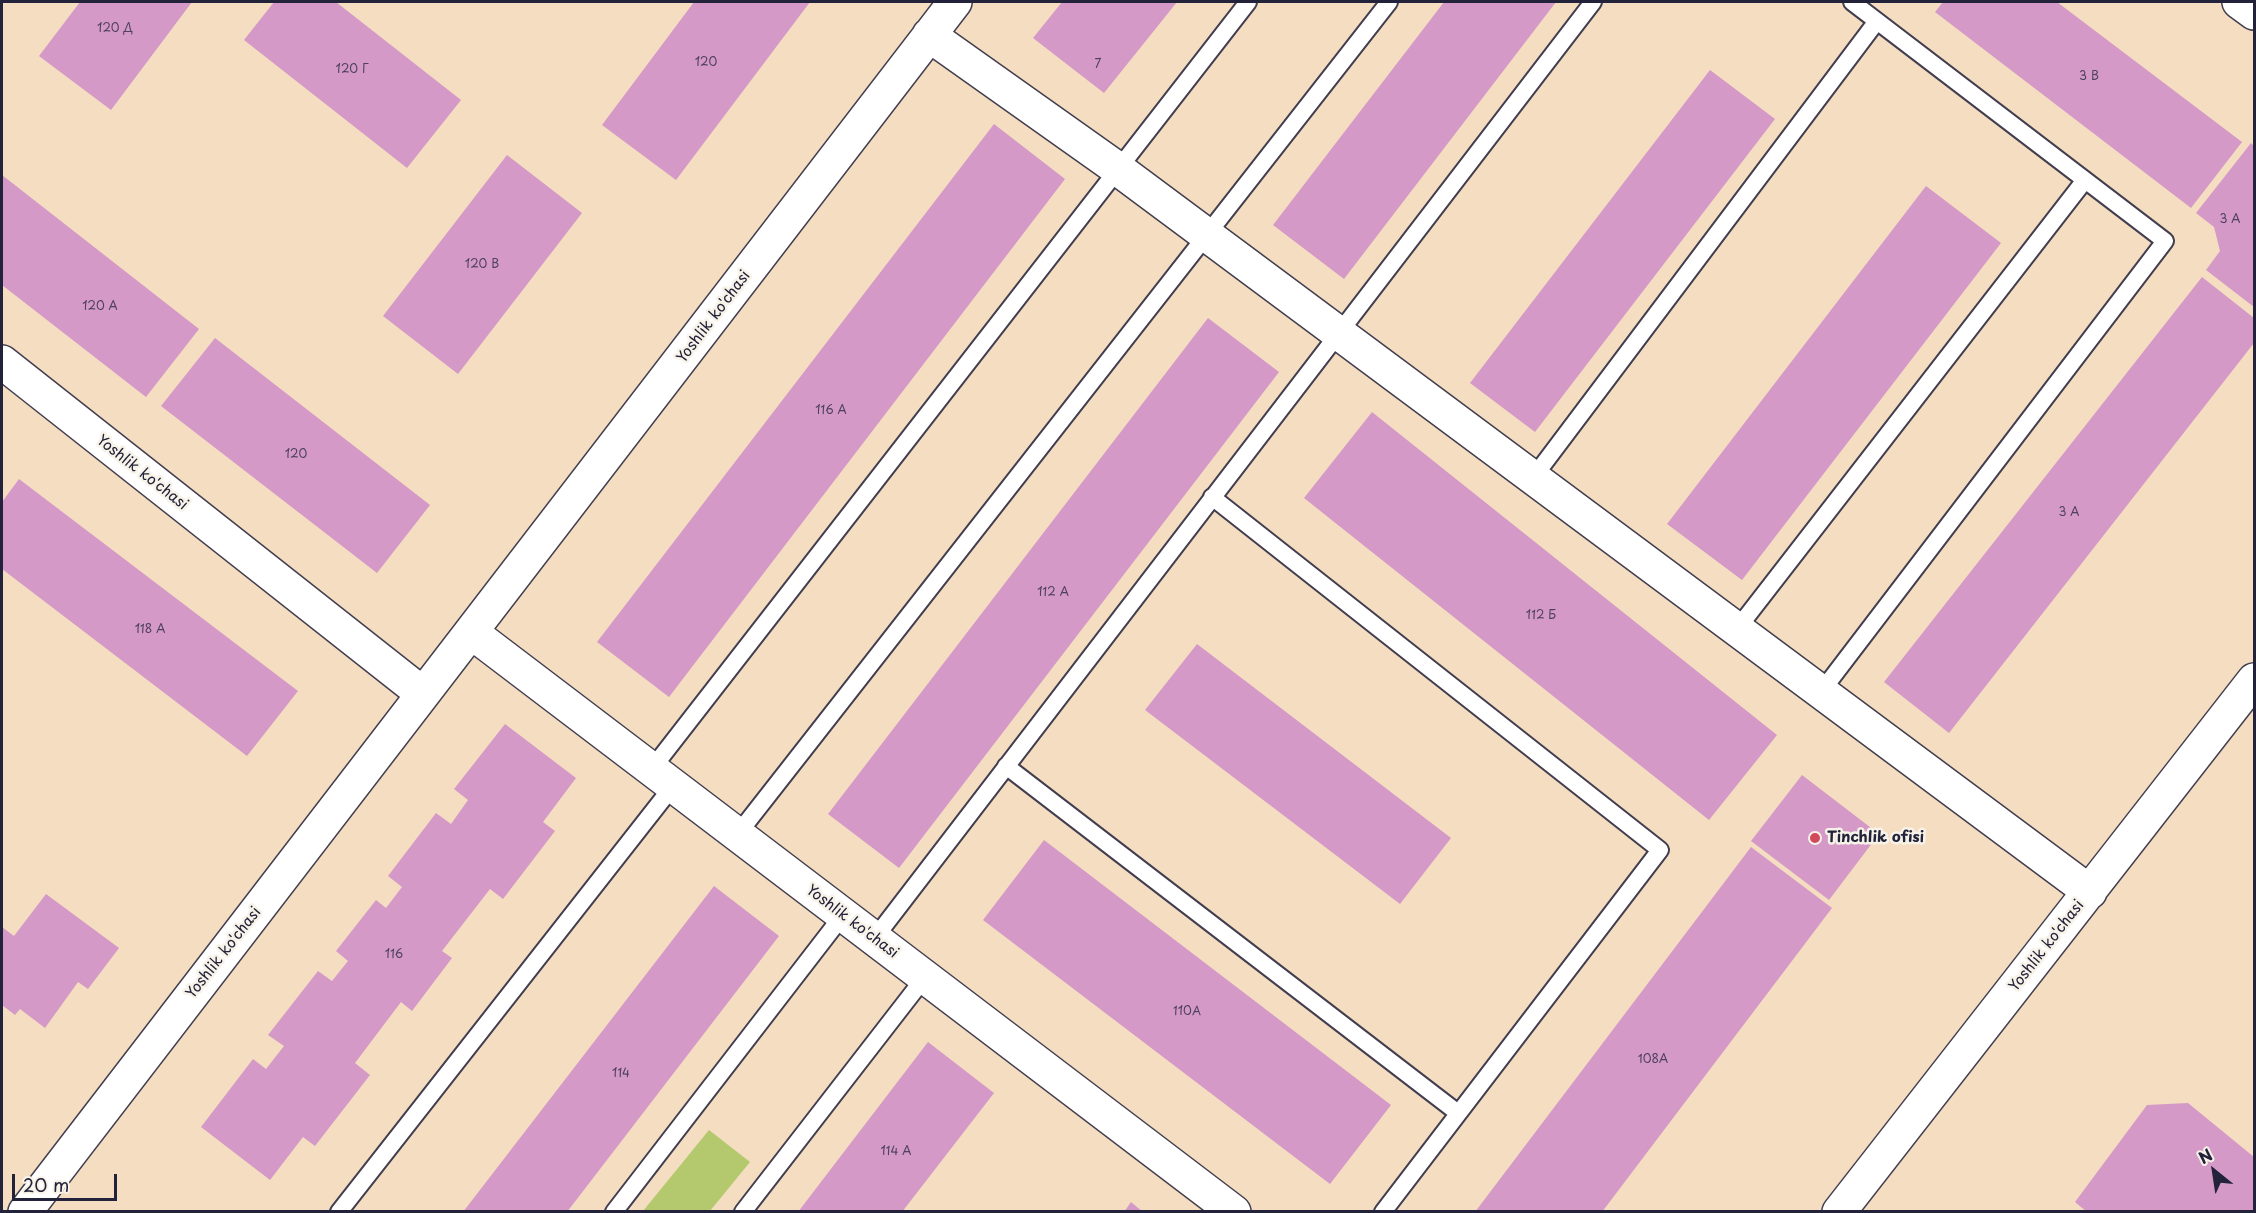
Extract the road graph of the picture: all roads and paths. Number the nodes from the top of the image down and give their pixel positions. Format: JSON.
{"nodes":[{"id":1,"x":955,"y":2,"type":"edge"},
{"id":2,"x":1248,"y":2,"type":"edge"},
{"id":3,"x":1389,"y":2,"type":"edge"},
{"id":4,"x":1593,"y":2,"type":"edge"},
{"id":5,"x":1852,"y":2,"type":"edge"},
{"id":6,"x":2239,"y":2,"type":"edge"},
{"id":7,"x":2254,"y":14,"type":"edge"},
{"id":8,"x":1877,"y":21,"type":"junction"},
{"id":9,"x":929,"y":35,"type":"junction"},
{"id":10,"x":1118,"y":168,"type":"junction"},
{"id":11,"x":2085,"y":180,"type":"junction"},
{"id":12,"x":1206,"y":235,"type":"junction"},
{"id":13,"x":1339,"y":333,"type":"junction"},
{"id":14,"x":2,"y":362,"type":"edge"},
{"id":15,"x":1533,"y":478,"type":"junction"},
{"id":16,"x":1212,"y":498,"type":"junction"},
{"id":17,"x":1737,"y":629,"type":"junction"},
{"id":18,"x":471,"y":632,"type":"junction"},
{"id":19,"x":2254,"y":680,"type":"edge"},
{"id":20,"x":1821,"y":692,"type":"junction"},
{"id":21,"x":423,"y":694,"type":"junction"},
{"id":22,"x":1006,"y":766,"type":"junction"},
{"id":23,"x":662,"y":778,"type":"junction"},
{"id":24,"x":737,"y":835,"type":"junction"},
{"id":25,"x":2090,"y":892,"type":"junction"},
{"id":26,"x":843,"y":915,"type":"junction"},
{"id":27,"x":874,"y":939,"type":"junction"},
{"id":28,"x":925,"y":977,"type":"junction"},
{"id":29,"x":1458,"y":1113,"type":"junction"},
{"id":30,"x":26,"y":1212,"type":"edge"},
{"id":31,"x":339,"y":1212,"type":"edge"},
{"id":32,"x":614,"y":1212,"type":"edge"},
{"id":33,"x":743,"y":1212,"type":"edge"},
{"id":34,"x":1234,"y":1212,"type":"edge"},
{"id":35,"x":1383,"y":1212,"type":"edge"},
{"id":36,"x":1839,"y":1212,"type":"edge"}],
"edges":[{"from":1,"to":9,"type":"street","name":"Yoshlik ko'chasi"},
{"from":2,"to":10,"type":"lane"},
{"from":3,"to":12,"type":"lane"},
{"from":4,"to":13,"type":"lane"},
{"from":5,"to":8,"type":"lane"},
{"from":6,"to":7,"type":"street"},
{"from":8,"to":11,"type":"lane"},
{"from":8,"to":15,"type":"lane"},
{"from":9,"to":10,"type":"street"},
{"from":9,"to":18,"type":"street","name":"Yoshlik ko'chasi"},
{"from":10,"to":12,"type":"street"},
{"from":10,"to":23,"type":"lane"},
{"from":11,"to":17,"type":"lane"},
{"from":11,"to":20,"type":"lane"},
{"from":12,"to":13,"type":"street"},
{"from":12,"to":24,"type":"lane"},
{"from":13,"to":15,"type":"street"},
{"from":13,"to":16,"type":"lane"},
{"from":14,"to":21,"type":"street","name":"Yoshlik ko'chasi"},
{"from":15,"to":17,"type":"street"},
{"from":16,"to":22,"type":"lane"},
{"from":16,"to":29,"type":"lane"},
{"from":17,"to":20,"type":"street"},
{"from":18,"to":21,"type":"street","name":"Yoshlik ko'chasi"},
{"from":18,"to":23,"type":"street","name":"Yoshlik ko'chasi"},
{"from":19,"to":25,"type":"street","name":"Yoshlik ko'chasi"},
{"from":20,"to":25,"type":"street"},
{"from":21,"to":30,"type":"street","name":"Yoshlik ko'chasi"},
{"from":22,"to":27,"type":"lane"},
{"from":22,"to":29,"type":"lane"},
{"from":23,"to":24,"type":"street","name":"Yoshlik ko'chasi"},
{"from":23,"to":31,"type":"lane"},
{"from":24,"to":26,"type":"street","name":"Yoshlik ko'chasi"},
{"from":25,"to":36,"type":"street","name":"Yoshlik ko'chasi"},
{"from":26,"to":27,"type":"street","name":"Yoshlik ko'chasi"},
{"from":26,"to":32,"type":"lane"},
{"from":27,"to":28,"type":"street","name":"Yoshlik ko'chasi"},
{"from":28,"to":33,"type":"lane"},
{"from":28,"to":34,"type":"street","name":"Yoshlik ko'chasi"},
{"from":29,"to":35,"type":"lane"}]}
